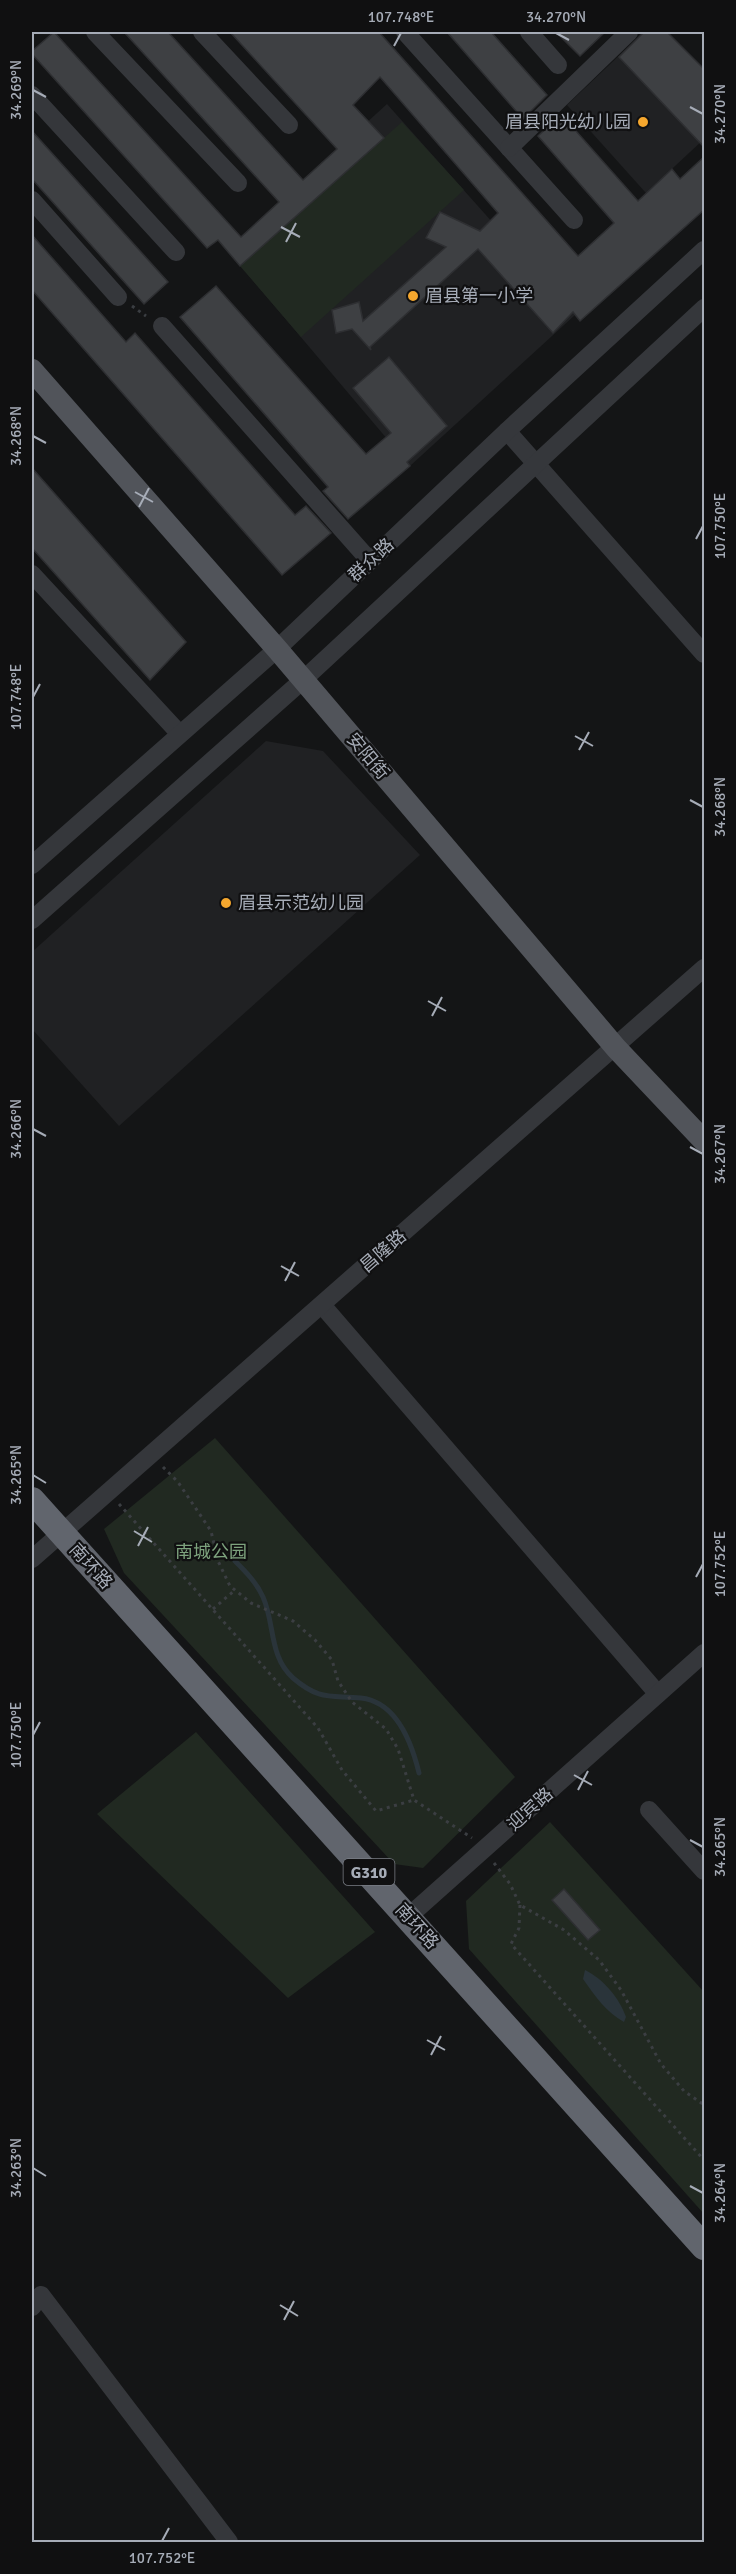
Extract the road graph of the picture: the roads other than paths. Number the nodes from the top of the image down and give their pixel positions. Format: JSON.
{"nodes":[{"id":1,"x":95,"y":32,"type":"edge"},
{"id":2,"x":202,"y":32,"type":"edge"},
{"id":3,"x":405,"y":32,"type":"edge"},
{"id":4,"x":529,"y":32,"type":"edge"},
{"id":5,"x":629,"y":32,"type":"edge"},
{"id":6,"x":558,"y":65,"type":"dead end"},
{"id":7,"x":32,"y":94,"type":"edge"},
{"id":8,"x":290,"y":125,"type":"dead end"},
{"id":9,"x":509,"y":148,"type":"junction"},
{"id":10,"x":238,"y":183,"type":"dead end"},
{"id":11,"x":32,"y":200,"type":"edge"},
{"id":12,"x":574,"y":220,"type":"dead end"},
{"id":13,"x":705,"y":250,"type":"edge"},
{"id":14,"x":176,"y":252,"type":"dead end"},
{"id":15,"x":118,"y":297,"type":"road end"},
{"id":16,"x":705,"y":308,"type":"edge"},
{"id":17,"x":162,"y":326,"type":"road end"},
{"id":18,"x":32,"y":369,"type":"edge"},
{"id":19,"x":507,"y":431,"type":"junction"},
{"id":20,"x":535,"y":463,"type":"junction"},
{"id":21,"x":370,"y":561,"type":"junction"},
{"id":22,"x":32,"y":574,"type":"edge"},
{"id":23,"x":277,"y":649,"type":"junction"},
{"id":24,"x":705,"y":654,"type":"edge"},
{"id":25,"x":303,"y":680,"type":"junction"},
{"id":26,"x":179,"y":733,"type":"junction"},
{"id":27,"x":32,"y":866,"type":"edge"},
{"id":28,"x":32,"y":920,"type":"edge"},
{"id":29,"x":705,"y":968,"type":"edge"},
{"id":30,"x":616,"y":1048,"type":"junction"},
{"id":31,"x":705,"y":1141,"type":"edge"},
{"id":32,"x":322,"y":1305,"type":"junction"},
{"id":33,"x":32,"y":1500,"type":"edge"},
{"id":34,"x":60,"y":1533,"type":"junction"},
{"id":35,"x":32,"y":1560,"type":"edge"},
{"id":36,"x":705,"y":1653,"type":"edge"},
{"id":37,"x":658,"y":1694,"type":"junction"},
{"id":38,"x":649,"y":1810,"type":"dead end"},
{"id":39,"x":705,"y":1871,"type":"edge"},
{"id":40,"x":409,"y":1916,"type":"junction"},
{"id":41,"x":705,"y":2247,"type":"edge"},
{"id":42,"x":32,"y":2307,"type":"edge"},
{"id":43,"x":229,"y":2542,"type":"edge"}],
"edges":[{"from":1,"to":10,"type":"street"},
{"from":2,"to":8,"type":"street"},
{"from":3,"to":9,"type":"street"},
{"from":4,"to":6,"type":"street"},
{"from":5,"to":9,"type":"street"},
{"from":7,"to":14,"type":"street"},
{"from":9,"to":12,"type":"street"},
{"from":11,"to":15,"type":"street"},
{"from":13,"to":19,"type":"street","name":"群众路"},
{"from":16,"to":20,"type":"street"},
{"from":17,"to":21,"type":"street"},
{"from":18,"to":23,"type":"main road","name":"安阳街"},
{"from":19,"to":20,"type":"street"},
{"from":19,"to":21,"type":"street","name":"群众路"},
{"from":20,"to":24,"type":"street"},
{"from":20,"to":25,"type":"street"},
{"from":21,"to":23,"type":"street","name":"群众路"},
{"from":22,"to":26,"type":"street"},
{"from":23,"to":25,"type":"main road","name":"安阳街"},
{"from":23,"to":26,"type":"street","name":"群众路"},
{"from":25,"to":28,"type":"street"},
{"from":25,"to":30,"type":"main road","name":"安阳街"},
{"from":26,"to":27,"type":"street","name":"群众路"},
{"from":29,"to":30,"type":"street","name":"昌隆路"},
{"from":30,"to":31,"type":"main road","name":"安阳街"},
{"from":30,"to":32,"type":"street","name":"昌隆路"},
{"from":32,"to":34,"type":"street","name":"昌隆路"},
{"from":32,"to":37,"type":"street"},
{"from":33,"to":34,"type":"highway","name":"南环路","number":"G310"},
{"from":34,"to":35,"type":"street","name":"昌隆路"},
{"from":34,"to":40,"type":"highway","name":"南环路","number":"G310"},
{"from":36,"to":37,"type":"street","name":"迎宾路"},
{"from":37,"to":40,"type":"street","name":"迎宾路"},
{"from":38,"to":39,"type":"street"},
{"from":40,"to":41,"type":"highway","name":"南环路","number":"G310"},
{"from":42,"to":43,"type":"street"}]}
